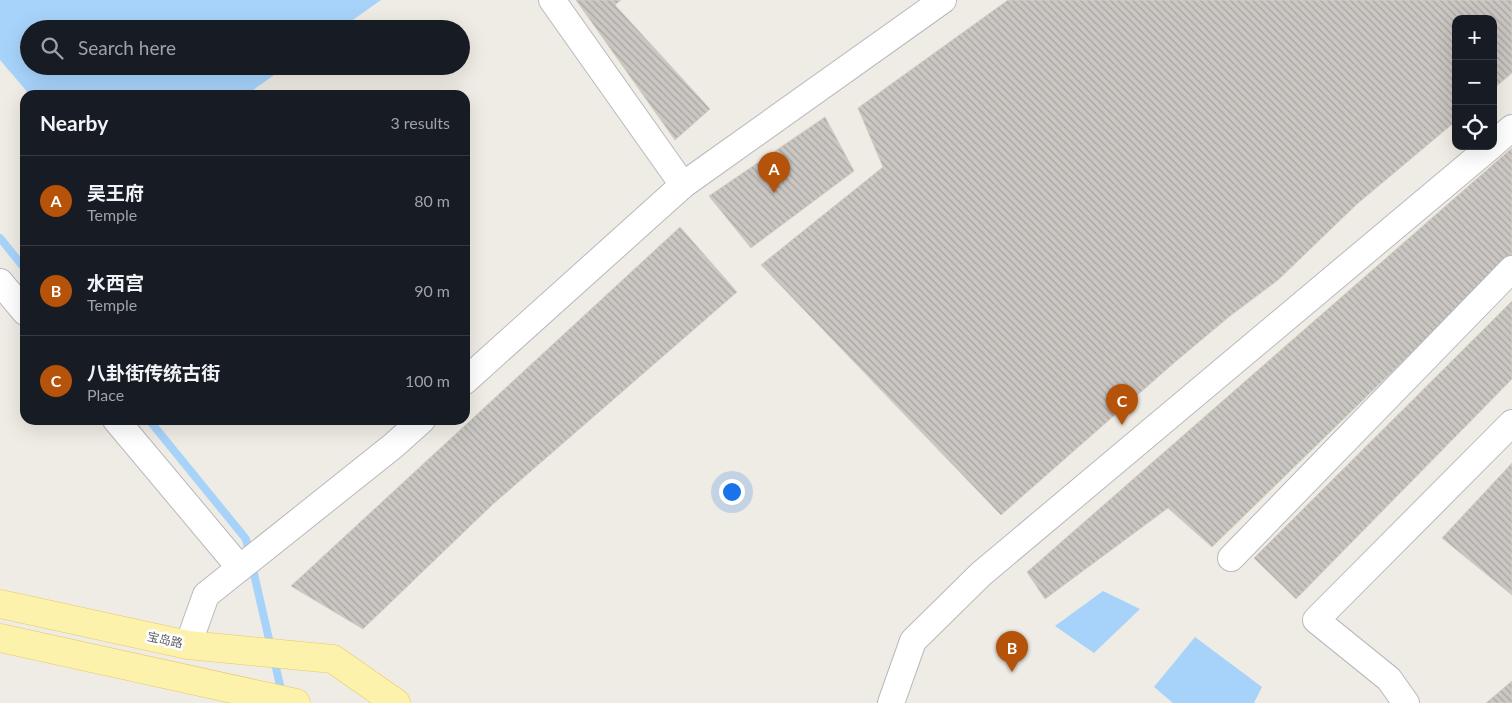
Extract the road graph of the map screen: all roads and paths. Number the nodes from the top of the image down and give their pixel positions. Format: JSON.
{"nodes":[{"id":1,"x":552,"y":0,"type":"edge"},
{"id":2,"x":943,"y":0,"type":"edge"},
{"id":3,"x":1512,"y":129,"type":"edge"},
{"id":4,"x":1497,"y":141,"type":"edge"},
{"id":5,"x":1486,"y":150,"type":"edge"},
{"id":6,"x":683,"y":184,"type":"junction"},
{"id":7,"x":1512,"y":269,"type":"edge"},
{"id":8,"x":0,"y":282,"type":"edge"},
{"id":9,"x":20,"y":306,"type":"edge"},
{"id":10,"x":470,"y":376,"type":"edge"},
{"id":11,"x":1512,"y":423,"type":"edge"},
{"id":12,"x":120,"y":425,"type":"edge"},
{"id":13,"x":416,"y":425,"type":"edge"},
{"id":14,"x":1231,"y":558,"type":"dead end"},
{"id":15,"x":240,"y":568,"type":"junction"},
{"id":16,"x":0,"y":604,"type":"edge"},
{"id":17,"x":0,"y":638,"type":"edge"},
{"id":18,"x":188,"y":645,"type":"junction"},
{"id":19,"x":254,"y":699,"type":"edge"},
{"id":20,"x":296,"y":703,"type":"edge"},
{"id":21,"x":396,"y":703,"type":"edge"},
{"id":22,"x":891,"y":703,"type":"edge"},
{"id":23,"x":1406,"y":703,"type":"edge"}],
"edges":[{"from":1,"to":6,"type":"street"},
{"from":2,"to":6,"type":"street"},
{"from":3,"to":4,"type":"street"},
{"from":5,"to":22,"type":"street"},
{"from":6,"to":10,"type":"street"},
{"from":7,"to":14,"type":"street"},
{"from":8,"to":9,"type":"street"},
{"from":11,"to":23,"type":"street"},
{"from":12,"to":15,"type":"street"},
{"from":13,"to":15,"type":"street"},
{"from":15,"to":18,"type":"street"},
{"from":16,"to":18,"type":"main road","name":"宝岛路"},
{"from":17,"to":19,"type":"main road"},
{"from":18,"to":21,"type":"main road","name":"宝岛路"},
{"from":19,"to":20,"type":"main road"}]}
